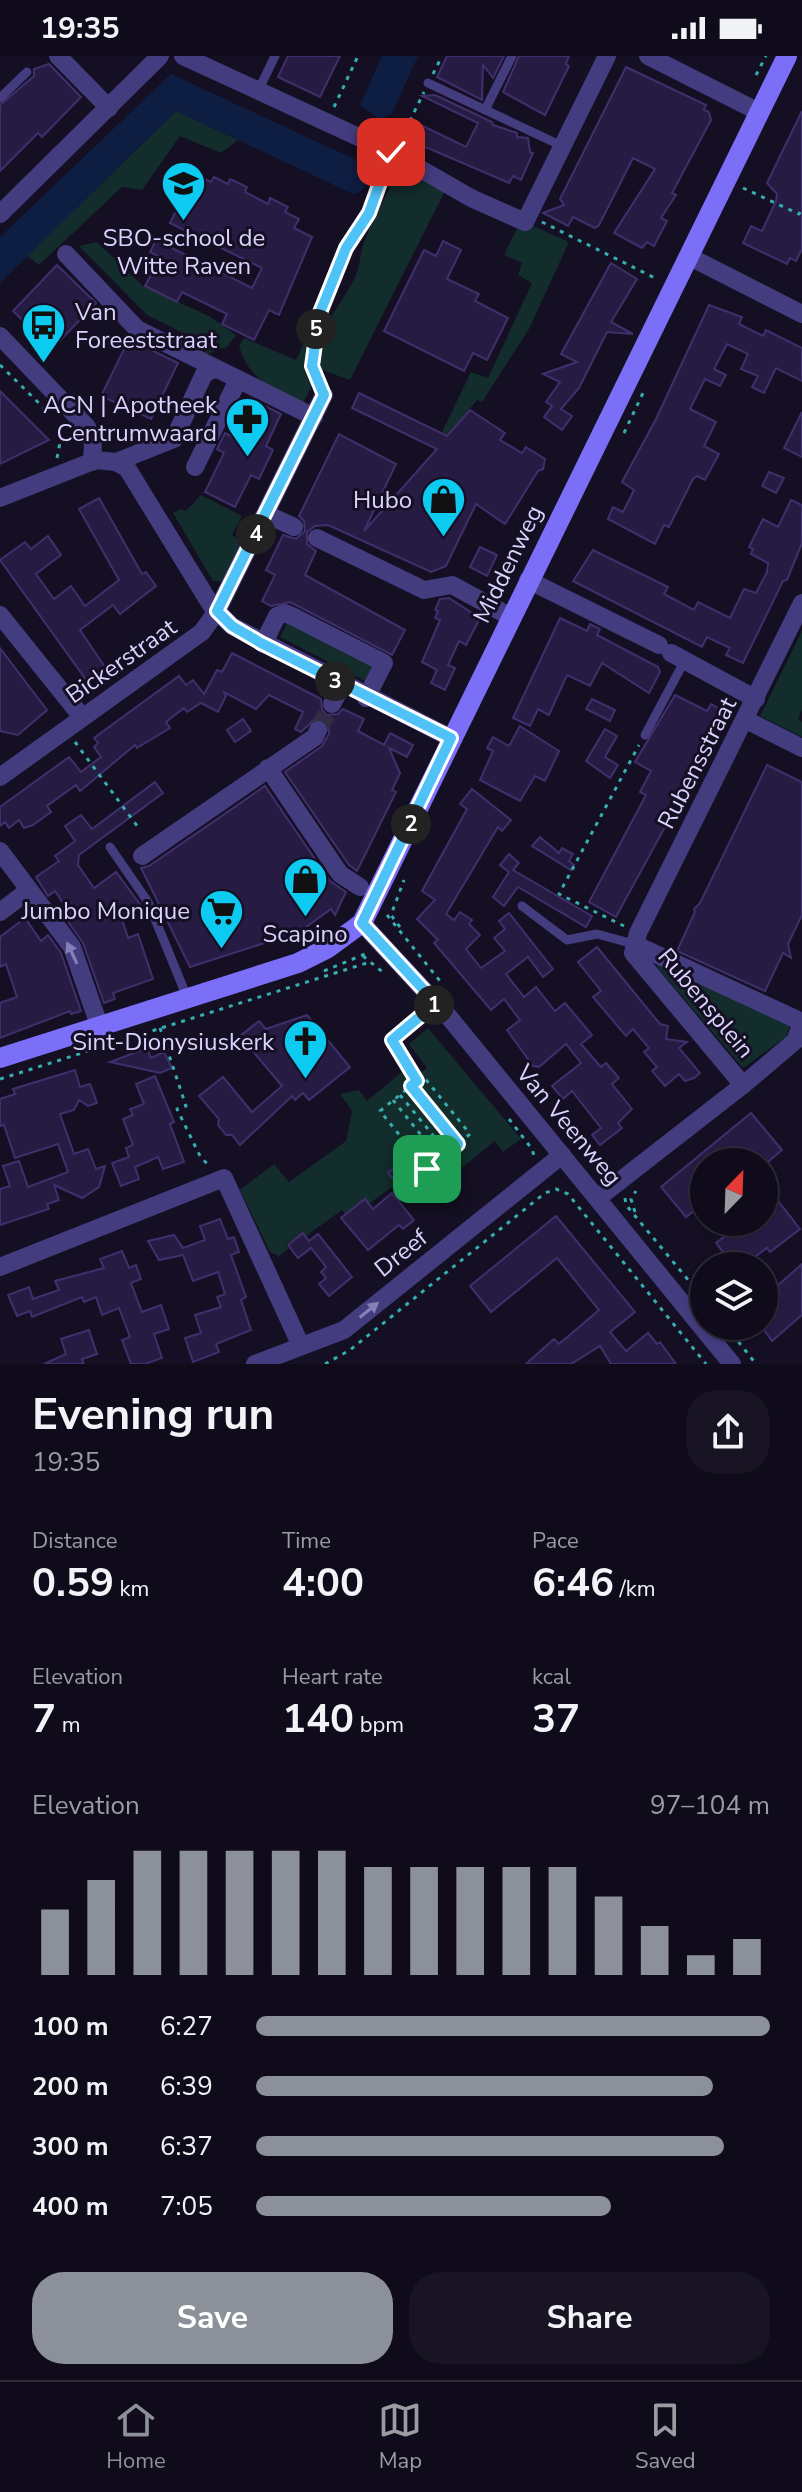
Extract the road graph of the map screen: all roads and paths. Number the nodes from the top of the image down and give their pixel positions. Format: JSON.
{"nodes":[{"id":1,"x":58,"y":56,"type":"edge"},
{"id":2,"x":160,"y":56,"type":"edge"},
{"id":3,"x":183,"y":56,"type":"edge"},
{"id":4,"x":275,"y":56,"type":"edge"},
{"id":5,"x":358,"y":56,"type":"edge"},
{"id":6,"x":442,"y":56,"type":"edge"},
{"id":7,"x":512,"y":56,"type":"edge"},
{"id":8,"x":607,"y":56,"type":"edge"},
{"id":9,"x":648,"y":56,"type":"edge"},
{"id":10,"x":787,"y":56,"type":"edge"},
{"id":11,"x":27,"y":72,"type":"dead end"},
{"id":12,"x":428,"y":83,"type":"junction"},
{"id":13,"x":259,"y":89,"type":"junction"},
{"id":14,"x":0,"y":98,"type":"edge"},
{"id":15,"x":109,"y":108,"type":"junction"},
{"id":16,"x":485,"y":110,"type":"junction"},
{"id":17,"x":759,"y":112,"type":"junction"},
{"id":18,"x":327,"y":121,"type":"junction"},
{"id":19,"x":562,"y":146,"type":"junction"},
{"id":20,"x":393,"y":153,"type":"junction"},
{"id":21,"x":743,"y":188,"type":"dead end"},
{"id":22,"x":802,"y":208,"type":"edge"},
{"id":23,"x":0,"y":214,"type":"edge"},
{"id":24,"x":526,"y":219,"type":"junction"},
{"id":25,"x":66,"y":254,"type":"dead end"},
{"id":26,"x":688,"y":256,"type":"junction"},
{"id":27,"x":657,"y":279,"type":"dead end"},
{"id":28,"x":802,"y":314,"type":"edge"},
{"id":29,"x":0,"y":336,"type":"edge"},
{"id":30,"x":0,"y":365,"type":"edge"},
{"id":31,"x":214,"y":369,"type":"junction"},
{"id":32,"x":238,"y":380,"type":"junction"},
{"id":33,"x":324,"y":395,"type":"joint"},
{"id":34,"x":314,"y":417,"type":"junction"},
{"id":35,"x":56,"y":461,"type":"dead end"},
{"id":36,"x":92,"y":462,"type":"junction"},
{"id":37,"x":116,"y":462,"type":"junction"},
{"id":38,"x":195,"y":467,"type":"dead end"},
{"id":39,"x":0,"y":498,"type":"edge"},
{"id":40,"x":266,"y":514,"type":"junction"},
{"id":41,"x":294,"y":527,"type":"dead end"},
{"id":42,"x":317,"y":538,"type":"dead end"},
{"id":43,"x":528,"y":580,"type":"junction"},
{"id":44,"x":801,"y":607,"type":"edge"},
{"id":45,"x":217,"y":611,"type":"junction"},
{"id":46,"x":0,"y":615,"type":"edge"},
{"id":47,"x":511,"y":617,"type":"junction"},
{"id":48,"x":263,"y":644,"type":"junction"},
{"id":49,"x":671,"y":653,"type":"junction"},
{"id":50,"x":344,"y":686,"type":"junction"},
{"id":51,"x":366,"y":698,"type":"junction"},
{"id":52,"x":756,"y":699,"type":"junction"},
{"id":53,"x":333,"y":706,"type":"tunnel mouth"},
{"id":54,"x":82,"y":717,"type":"junction"},
{"id":55,"x":746,"y":720,"type":"junction"},
{"id":56,"x":66,"y":729,"type":"junction"},
{"id":57,"x":318,"y":730,"type":"tunnel mouth"},
{"id":58,"x":645,"y":735,"type":"joint"},
{"id":59,"x":451,"y":738,"type":"junction"},
{"id":60,"x":802,"y":748,"type":"edge"},
{"id":61,"x":275,"y":763,"type":"junction"},
{"id":62,"x":0,"y":777,"type":"edge"},
{"id":63,"x":138,"y":827,"type":"dead end"},
{"id":64,"x":110,"y":847,"type":"dead end"},
{"id":65,"x":0,"y":851,"type":"edge"},
{"id":66,"x":142,"y":856,"type":"dead end"},
{"id":67,"x":408,"y":868,"type":"dead end"},
{"id":68,"x":360,"y":887,"type":"dead end"},
{"id":69,"x":29,"y":890,"type":"junction"},
{"id":70,"x":522,"y":906,"type":"dead end"},
{"id":71,"x":387,"y":909,"type":"dead end"},
{"id":72,"x":0,"y":912,"type":"edge"},
{"id":73,"x":362,"y":923,"type":"junction"},
{"id":74,"x":393,"y":923,"type":"dead end"},
{"id":75,"x":400,"y":927,"type":"dead end"},
{"id":76,"x":636,"y":938,"type":"junction"},
{"id":77,"x":363,"y":956,"type":"dead end"},
{"id":78,"x":371,"y":961,"type":"dead end"},
{"id":79,"x":351,"y":962,"type":"dead end"},
{"id":80,"x":187,"y":997,"type":"junction"},
{"id":81,"x":436,"y":1003,"type":"junction"},
{"id":82,"x":157,"y":1020,"type":"dead end"},
{"id":83,"x":99,"y":1025,"type":"junction"},
{"id":84,"x":160,"y":1027,"type":"junction"},
{"id":85,"x":800,"y":1033,"type":"edge"},
{"id":86,"x":392,"y":1040,"type":"joint"},
{"id":87,"x":0,"y":1058,"type":"edge"},
{"id":88,"x":0,"y":1079,"type":"edge"},
{"id":89,"x":417,"y":1081,"type":"junction"},
{"id":90,"x":743,"y":1085,"type":"junction"},
{"id":91,"x":411,"y":1086,"type":"junction"},
{"id":92,"x":400,"y":1095,"type":"junction"},
{"id":93,"x":393,"y":1100,"type":"junction"},
{"id":94,"x":437,"y":1140,"type":"dead end"},
{"id":95,"x":458,"y":1144,"type":"junction"},
{"id":96,"x":562,"y":1155,"type":"junction"},
{"id":97,"x":440,"y":1159,"type":"junction"},
{"id":98,"x":224,"y":1178,"type":"junction"},
{"id":99,"x":598,"y":1198,"type":"junction"},
{"id":100,"x":0,"y":1267,"type":"edge"},
{"id":101,"x":737,"y":1340,"type":"edge"},
{"id":102,"x":301,"y":1346,"type":"junction"},
{"id":103,"x":255,"y":1364,"type":"edge"},
{"id":104,"x":325,"y":1364,"type":"edge"},
{"id":105,"x":706,"y":1364,"type":"edge"},
{"id":106,"x":732,"y":1364,"type":"edge"},
{"id":107,"x":756,"y":1364,"type":"edge"}],
"edges":[{"from":1,"to":15,"type":"street"},
{"from":2,"to":15,"type":"street"},
{"from":3,"to":13,"type":"street"},
{"from":4,"to":13,"type":"lane"},
{"from":5,"to":18,"type":"path"},
{"from":6,"to":12,"type":"path"},
{"from":7,"to":16,"type":"lane"},
{"from":8,"to":19,"type":"street"},
{"from":9,"to":17,"type":"street"},
{"from":10,"to":17,"type":"street","name":"Middenweg"},
{"from":11,"to":14,"type":"lane"},
{"from":12,"to":16,"type":"lane"},
{"from":12,"to":20,"type":"path"},
{"from":13,"to":18,"type":"street"},
{"from":15,"to":23,"type":"street"},
{"from":16,"to":19,"type":"lane"},
{"from":17,"to":26,"type":"street","name":"Middenweg"},
{"from":18,"to":20,"type":"street"},
{"from":19,"to":24,"type":"street"},
{"from":20,"to":24,"type":"street"},
{"from":20,"to":33,"type":"path"},
{"from":21,"to":22,"type":"path"},
{"from":24,"to":27,"type":"path"},
{"from":25,"to":31,"type":"street"},
{"from":26,"to":28,"type":"street"},
{"from":26,"to":43,"type":"street","name":"Middenweg"},
{"from":29,"to":36,"type":"street"},
{"from":30,"to":35,"type":"path"},
{"from":31,"to":32,"type":"street"},
{"from":31,"to":37,"type":"street"},
{"from":32,"to":34,"type":"street"},
{"from":32,"to":38,"type":"street"},
{"from":33,"to":34,"type":"street","name":"Bickerstraat"},
{"from":34,"to":40,"type":"street","name":"Bickerstraat"},
{"from":36,"to":37,"type":"street"},
{"from":36,"to":39,"type":"street"},
{"from":37,"to":45,"type":"street"},
{"from":40,"to":41,"type":"street"},
{"from":40,"to":45,"type":"street","name":"Bickerstraat"},
{"from":42,"to":47,"type":"street"},
{"from":43,"to":47,"type":"street","name":"Middenweg"},
{"from":43,"to":49,"type":"street"},
{"from":44,"to":52,"type":"street","name":"Rubensstraat"},
{"from":45,"to":48,"type":"street"},
{"from":45,"to":54,"type":"street","name":"Bickerstraat"},
{"from":46,"to":54,"type":"street"},
{"from":47,"to":59,"type":"street","name":"Middenweg"},
{"from":48,"to":50,"type":"street"},
{"from":48,"to":51,"type":"street"},
{"from":49,"to":52,"type":"street"},
{"from":49,"to":58,"type":"lane"},
{"from":50,"to":51,"type":"street"},
{"from":50,"to":53,"type":"street"},
{"from":51,"to":59,"type":"street"},
{"from":52,"to":55,"type":"street","name":"Rubensstraat"},
{"from":54,"to":56,"type":"street","name":"Bickerstraat"},
{"from":55,"to":60,"type":"street"},
{"from":55,"to":76,"type":"street","name":"Rubensstraat"},
{"from":56,"to":62,"type":"street","name":"Bickerstraat"},
{"from":56,"to":63,"type":"path"},
{"from":57,"to":61,"type":"street"},
{"from":58,"to":76,"type":"path"},
{"from":59,"to":73,"type":"street","name":"Middenweg"},
{"from":61,"to":66,"type":"street"},
{"from":61,"to":68,"type":"street"},
{"from":64,"to":80,"type":"lane"},
{"from":65,"to":69,"type":"street"},
{"from":67,"to":75,"type":"path"},
{"from":69,"to":72,"type":"street"},
{"from":83,"to":69,"type":"street","one_way":true},
{"from":70,"to":76,"type":"lane"},
{"from":71,"to":74,"type":"path"},
{"from":73,"to":80,"type":"street","name":"Middenweg"},
{"from":73,"to":81,"type":"street","name":"Van Veenweg"},
{"from":76,"to":85,"type":"street","name":"Rubensplein"},
{"from":76,"to":90,"type":"street","name":"Rubensplein"},
{"from":77,"to":79,"type":"path"},
{"from":78,"to":84,"type":"path"},
{"from":80,"to":83,"type":"street","name":"Middenweg"},
{"from":81,"to":86,"type":"lane"},
{"from":81,"to":96,"type":"street","name":"Van Veenweg"},
{"from":82,"to":84,"type":"path"},
{"from":83,"to":87,"type":"street","name":"Middenweg"},
{"from":84,"to":88,"type":"path"},
{"from":84,"to":98,"type":"path"},
{"from":85,"to":90,"type":"street"},
{"from":86,"to":89,"type":"path"},
{"from":89,"to":91,"type":"path"},
{"from":89,"to":95,"type":"path"},
{"from":90,"to":99,"type":"street"},
{"from":91,"to":92,"type":"path"},
{"from":91,"to":95,"type":"path"},
{"from":92,"to":93,"type":"path"},
{"from":92,"to":94,"type":"path"},
{"from":93,"to":97,"type":"path"},
{"from":93,"to":97,"type":"path"},
{"from":95,"to":97,"type":"path"},
{"from":96,"to":99,"type":"street","name":"Van Veenweg"},
{"from":102,"to":96,"type":"street","name":"Dreef","one_way":true},
{"from":98,"to":100,"type":"street"},
{"from":98,"to":102,"type":"street"},
{"from":99,"to":106,"type":"street","name":"Van Veenweg"},
{"from":101,"to":107,"type":"path"},
{"from":102,"to":103,"type":"street","name":"Dreef"},
{"from":104,"to":105,"type":"path"}]}
